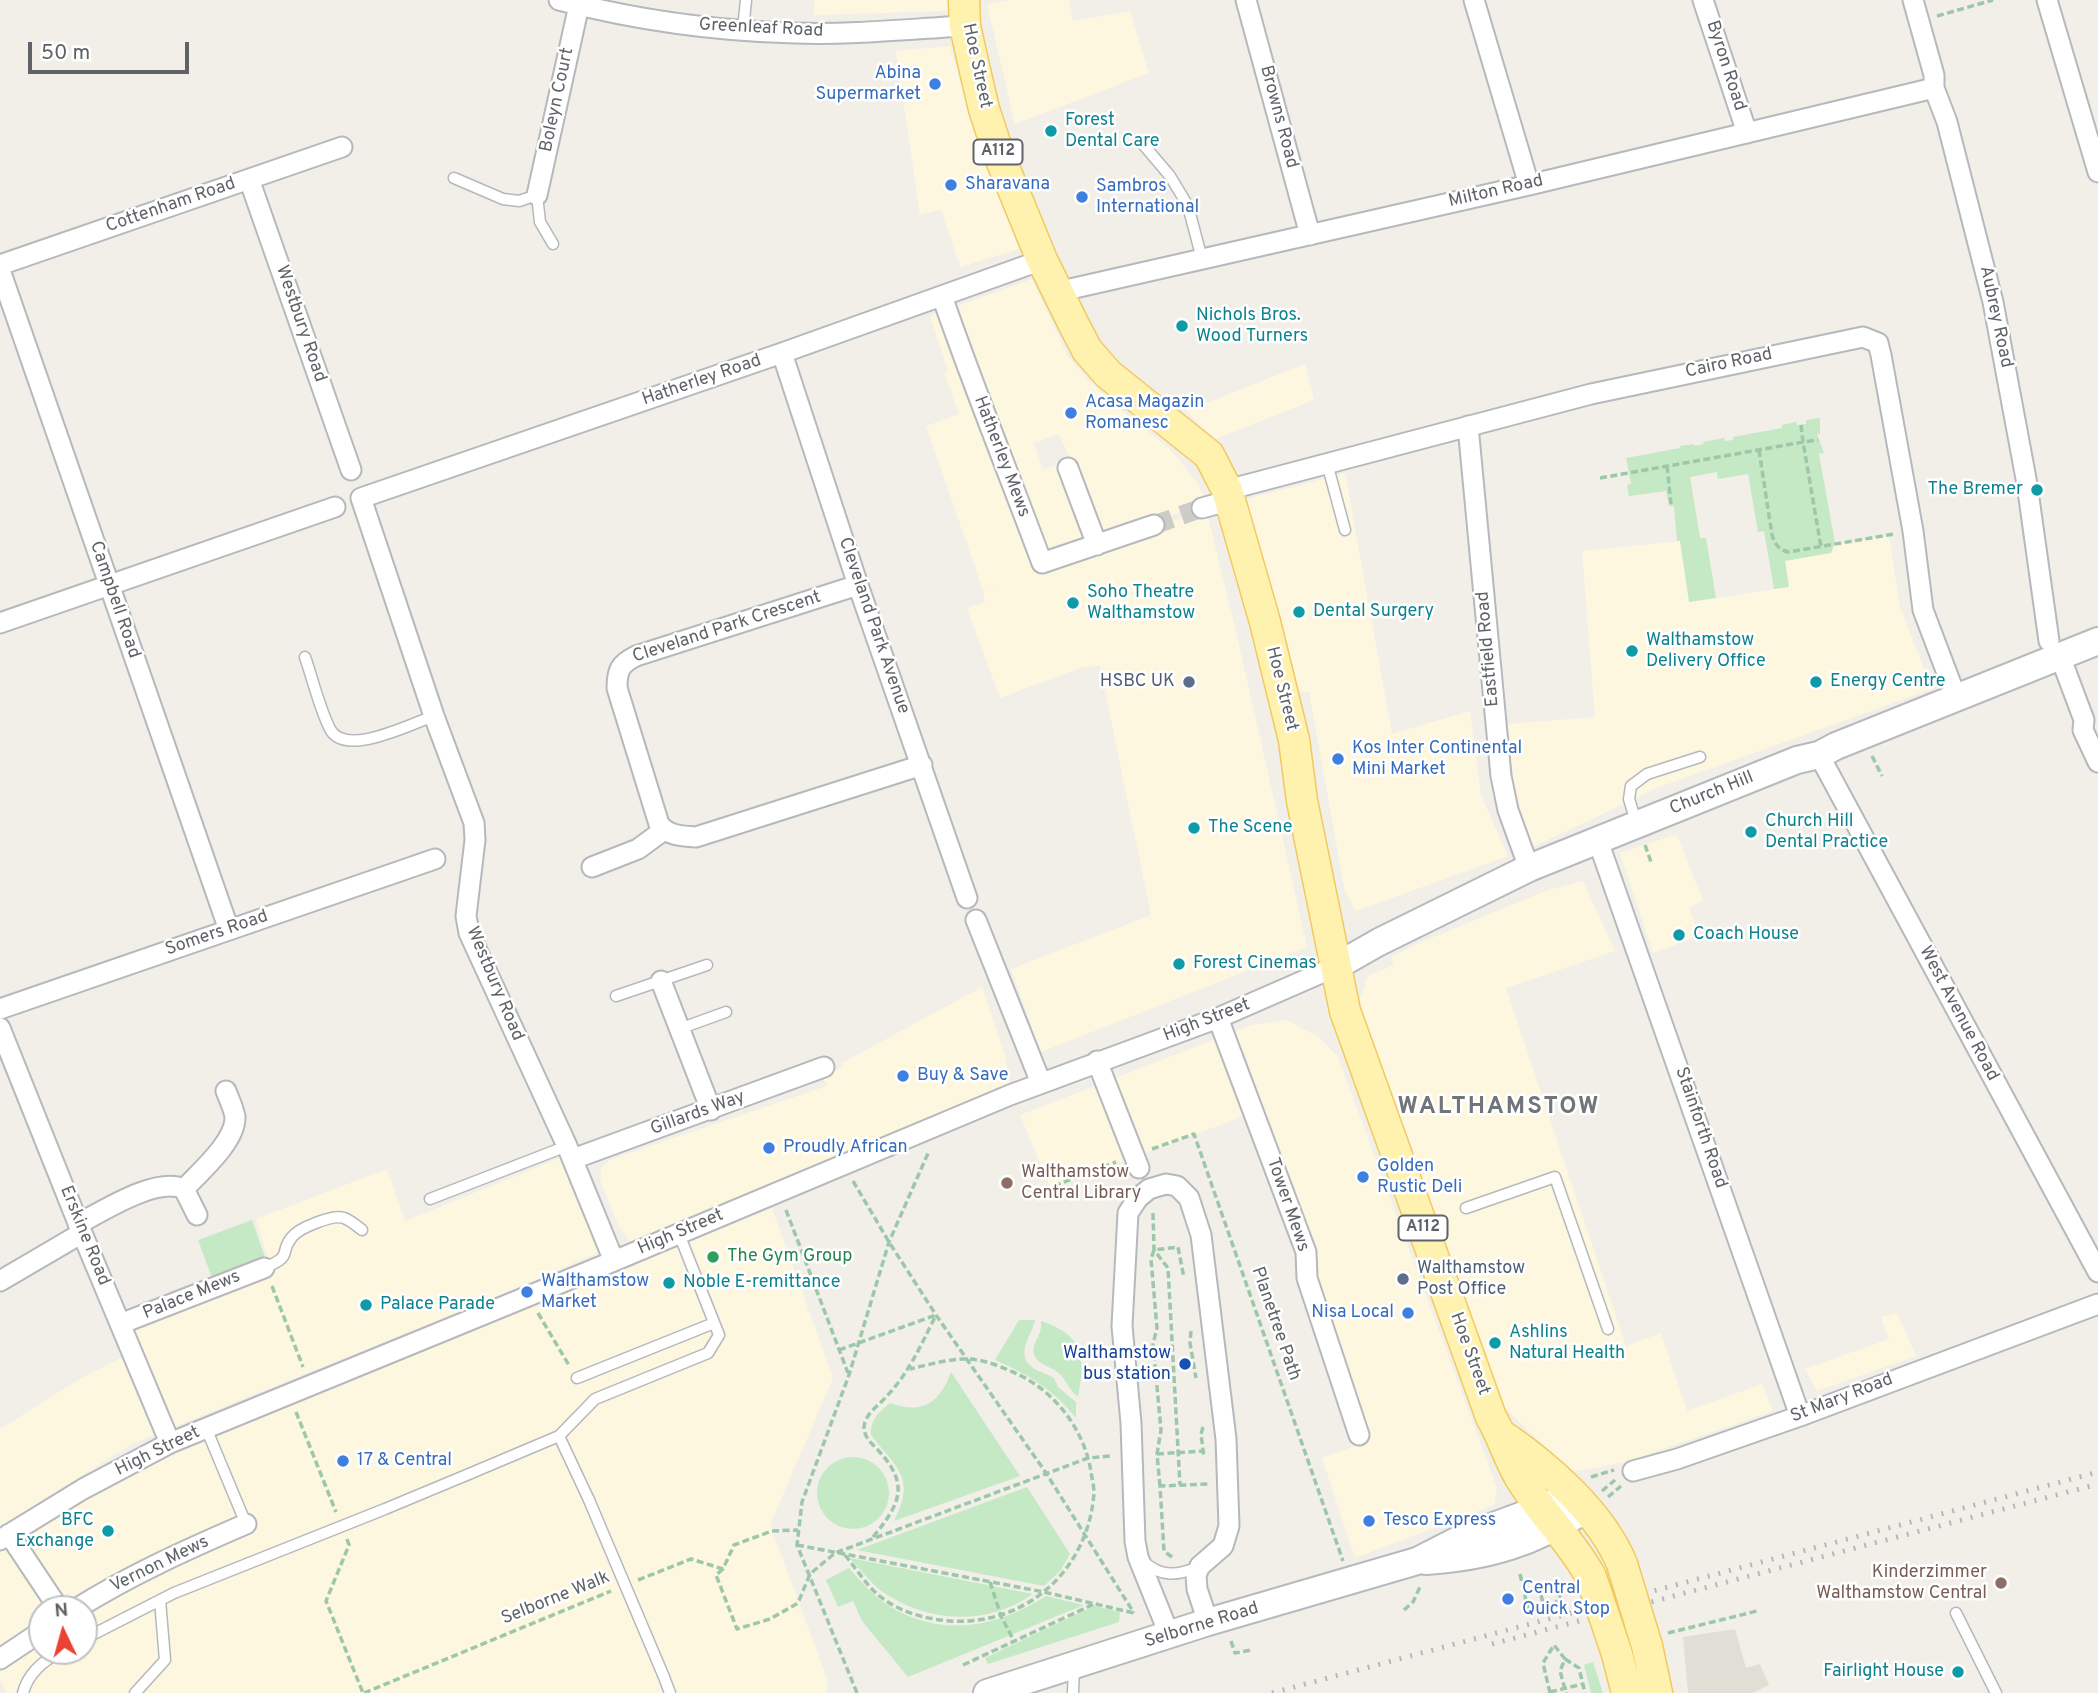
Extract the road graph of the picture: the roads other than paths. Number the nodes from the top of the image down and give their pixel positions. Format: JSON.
{"nodes":[{"id":1,"x":559,"y":0,"type":"edge"},
{"id":2,"x":746,"y":0,"type":"edge"},
{"id":3,"x":1246,"y":0,"type":"edge"},
{"id":4,"x":1474,"y":0,"type":"edge"},
{"id":5,"x":1703,"y":0,"type":"edge"},
{"id":6,"x":1913,"y":0,"type":"edge"},
{"id":7,"x":2047,"y":0,"type":"edge"},
{"id":8,"x":579,"y":5,"type":"junction"},
{"id":9,"x":965,"y":13,"type":"edge"},
{"id":10,"x":743,"y":30,"type":"junction"},
{"id":11,"x":1934,"y":88,"type":"junction"},
{"id":12,"x":1746,"y":133,"type":"junction"},
{"id":13,"x":1142,"y":143,"type":"dead end"},
{"id":14,"x":342,"y":147,"type":"dead end"},
{"id":15,"x":2098,"y":172,"type":"edge"},
{"id":16,"x":249,"y":178,"type":"junction"},
{"id":17,"x":454,"y":178,"type":"dead end"},
{"id":18,"x":1528,"y":185,"type":"junction"},
{"id":19,"x":537,"y":195,"type":"junction"},
{"id":20,"x":1310,"y":234,"type":"junction"},
{"id":21,"x":553,"y":244,"type":"dead end"},
{"id":22,"x":1202,"y":259,"type":"junction"},
{"id":23,"x":1042,"y":260,"type":"junction"},
{"id":24,"x":0,"y":267,"type":"edge"},
{"id":25,"x":1057,"y":292,"type":"junction"},
{"id":26,"x":942,"y":296,"type":"junction"},
{"id":27,"x":782,"y":353,"type":"junction"},
{"id":28,"x":1468,"y":426,"type":"junction"},
{"id":29,"x":1327,"y":463,"type":"junction"},
{"id":30,"x":1068,"y":468,"type":"dead end"},
{"id":31,"x":351,"y":470,"type":"dead end"},
{"id":32,"x":1229,"y":495,"type":"junction"},
{"id":33,"x":360,"y":498,"type":"joint"},
{"id":34,"x":335,"y":507,"type":"dead end"},
{"id":35,"x":1202,"y":508,"type":"tunnel mouth"},
{"id":36,"x":1154,"y":525,"type":"tunnel mouth"},
{"id":37,"x":1345,"y":530,"type":"dead end"},
{"id":38,"x":1097,"y":545,"type":"junction"},
{"id":39,"x":108,"y":585,"type":"junction"},
{"id":40,"x":858,"y":585,"type":"junction"},
{"id":41,"x":0,"y":622,"type":"edge"},
{"id":42,"x":2098,"y":641,"type":"edge"},
{"id":43,"x":2054,"y":648,"type":"junction"},
{"id":44,"x":305,"y":657,"type":"dead end"},
{"id":45,"x":1956,"y":697,"type":"junction"},
{"id":46,"x":434,"y":716,"type":"junction"},
{"id":47,"x":1819,"y":755,"type":"junction"},
{"id":48,"x":1700,"y":757,"type":"dead end"},
{"id":49,"x":2098,"y":762,"type":"edge"},
{"id":50,"x":922,"y":765,"type":"junction"},
{"id":51,"x":1637,"y":825,"type":"junction"},
{"id":52,"x":664,"y":830,"type":"junction"},
{"id":53,"x":1598,"y":841,"type":"junction"},
{"id":54,"x":435,"y":859,"type":"dead end"},
{"id":55,"x":592,"y":867,"type":"dead end"},
{"id":56,"x":1529,"y":868,"type":"junction"},
{"id":57,"x":967,"y":898,"type":"dead end"},
{"id":58,"x":976,"y":920,"type":"dead end"},
{"id":59,"x":229,"y":930,"type":"junction"},
{"id":60,"x":707,"y":965,"type":"dead end"},
{"id":61,"x":1335,"y":967,"type":"junction"},
{"id":62,"x":661,"y":981,"type":"junction"},
{"id":63,"x":616,"y":996,"type":"dead end"},
{"id":64,"x":0,"y":1009,"type":"edge"},
{"id":65,"x":726,"y":1012,"type":"dead end"},
{"id":66,"x":1218,"y":1018,"type":"junction"},
{"id":67,"x":0,"y":1028,"type":"edge"},
{"id":68,"x":680,"y":1029,"type":"junction"},
{"id":69,"x":1097,"y":1061,"type":"junction"},
{"id":70,"x":824,"y":1067,"type":"dead end"},
{"id":71,"x":1041,"y":1083,"type":"junction"},
{"id":72,"x":226,"y":1091,"type":"dead end"},
{"id":73,"x":711,"y":1110,"type":"junction"},
{"id":74,"x":570,"y":1153,"type":"junction"},
{"id":75,"x":1137,"y":1162,"type":"road end"},
{"id":76,"x":184,"y":1189,"type":"junction"},
{"id":77,"x":430,"y":1199,"type":"dead end"},
{"id":78,"x":1466,"y":1208,"type":"dead end"},
{"id":79,"x":197,"y":1214,"type":"dead end"},
{"id":80,"x":80,"y":1228,"type":"junction"},
{"id":81,"x":362,"y":1230,"type":"dead end"},
{"id":82,"x":679,"y":1234,"type":"junction"},
{"id":83,"x":614,"y":1261,"type":"junction"},
{"id":84,"x":272,"y":1265,"type":"joint"},
{"id":85,"x":2098,"y":1272,"type":"edge"},
{"id":86,"x":0,"y":1282,"type":"edge"},
{"id":87,"x":2098,"y":1304,"type":"edge"},
{"id":88,"x":714,"y":1323,"type":"junction"},
{"id":89,"x":120,"y":1324,"type":"junction"},
{"id":90,"x":1608,"y":1329,"type":"dead end"},
{"id":91,"x":577,"y":1378,"type":"road end"},
{"id":92,"x":1800,"y":1416,"type":"junction"},
{"id":93,"x":206,"y":1428,"type":"junction"},
{"id":94,"x":1359,"y":1435,"type":"dead end"},
{"id":95,"x":559,"y":1436,"type":"junction"},
{"id":96,"x":1502,"y":1436,"type":"junction"},
{"id":97,"x":170,"y":1443,"type":"junction"},
{"id":98,"x":1630,"y":1476,"type":"road end"},
{"id":99,"x":1589,"y":1495,"type":"junction"},
{"id":100,"x":1549,"y":1518,"type":"junction"},
{"id":101,"x":246,"y":1524,"type":"joint"},
{"id":102,"x":5,"y":1537,"type":"edge"},
{"id":103,"x":1138,"y":1557,"type":"junction"},
{"id":104,"x":1200,"y":1566,"type":"junction"},
{"id":105,"x":48,"y":1595,"type":"edge"},
{"id":106,"x":98,"y":1595,"type":"edge"},
{"id":107,"x":160,"y":1600,"type":"junction"},
{"id":108,"x":1956,"y":1614,"type":"dead end"},
{"id":109,"x":1208,"y":1622,"type":"junction"},
{"id":110,"x":98,"y":1632,"type":"edge"},
{"id":111,"x":1170,"y":1634,"type":"junction"},
{"id":112,"x":28,"y":1640,"type":"edge"},
{"id":113,"x":0,"y":1659,"type":"edge"},
{"id":114,"x":42,"y":1665,"type":"edge"},
{"id":115,"x":1073,"y":1680,"type":"edge"},
{"id":116,"x":23,"y":1693,"type":"edge"},
{"id":117,"x":135,"y":1693,"type":"edge"},
{"id":118,"x":670,"y":1693,"type":"edge"},
{"id":119,"x":986,"y":1693,"type":"edge"},
{"id":120,"x":1627,"y":1693,"type":"edge"},
{"id":121,"x":1657,"y":1693,"type":"edge"},
{"id":122,"x":1996,"y":1693,"type":"edge"}],
"edges":[{"from":1,"to":8,"type":"street","name":"Greenleaf Road"},
{"from":2,"to":10,"type":"lane"},
{"from":3,"to":20,"type":"street","name":"Browns Road"},
{"from":4,"to":18,"type":"street"},
{"from":5,"to":12,"type":"street","name":"Byron Road"},
{"from":6,"to":11,"type":"street","name":"Aubrey Road"},
{"from":7,"to":15,"type":"street"},
{"from":8,"to":10,"type":"street","name":"Greenleaf Road"},
{"from":8,"to":19,"type":"street","name":"Boleyn Court"},
{"from":9,"to":10,"type":"street","name":"Greenleaf Road"},
{"from":9,"to":23,"type":"main road","name":"Hoe Street","number":"A112"},
{"from":11,"to":12,"type":"street","name":"Milton Road"},
{"from":11,"to":43,"type":"street","name":"Aubrey Road"},
{"from":12,"to":18,"type":"street","name":"Milton Road"},
{"from":13,"to":22,"type":"lane"},
{"from":14,"to":16,"type":"street","name":"Cottenham Road"},
{"from":16,"to":24,"type":"street","name":"Cottenham Road"},
{"from":16,"to":31,"type":"street","name":"Westbury Road"},
{"from":17,"to":19,"type":"lane"},
{"from":18,"to":20,"type":"street","name":"Milton Road"},
{"from":19,"to":21,"type":"lane","name":"Boleyn Court"},
{"from":20,"to":22,"type":"street","name":"Milton Road"},
{"from":22,"to":25,"type":"street","name":"Milton Road"},
{"from":23,"to":25,"type":"main road","name":"Hoe Street","number":"A112"},
{"from":23,"to":26,"type":"street","name":"Hatherley Road"},
{"from":24,"to":39,"type":"street","name":"Campbell Road"},
{"from":25,"to":32,"type":"main road","name":"Hoe Street","number":"A112"},
{"from":26,"to":27,"type":"street","name":"Hatherley Road"},
{"from":26,"to":38,"type":"street","name":"Hatherley Mews"},
{"from":27,"to":33,"type":"street","name":"Hatherley Road"},
{"from":27,"to":40,"type":"street","name":"Cleveland Park Avenue"},
{"from":28,"to":29,"type":"street","name":"Cairo Road"},
{"from":28,"to":45,"type":"street","name":"Cairo Road"},
{"from":28,"to":56,"type":"street","name":"Eastfield Road"},
{"from":29,"to":32,"type":"street","name":"Cairo Road"},
{"from":29,"to":37,"type":"lane"},
{"from":30,"to":38,"type":"street"},
{"from":32,"to":35,"type":"street"},
{"from":32,"to":61,"type":"main road","name":"Hoe Street","number":"A112"},
{"from":33,"to":46,"type":"street","name":"Westbury Road"},
{"from":34,"to":39,"type":"street"},
{"from":36,"to":38,"type":"street","name":"Hatherley Mews"},
{"from":39,"to":41,"type":"street"},
{"from":39,"to":59,"type":"street","name":"Campbell Road"},
{"from":40,"to":50,"type":"street","name":"Cleveland Park Avenue"},
{"from":40,"to":52,"type":"street","name":"Cleveland Park Crescent"},
{"from":42,"to":43,"type":"street","name":"Church Hill"},
{"from":43,"to":45,"type":"street","name":"Church Hill"},
{"from":43,"to":49,"type":"street","name":"Aubrey Road"},
{"from":44,"to":46,"type":"lane"},
{"from":45,"to":47,"type":"street","name":"Church Hill"},
{"from":46,"to":74,"type":"street","name":"Westbury Road"},
{"from":47,"to":51,"type":"street","name":"Church Hill"},
{"from":47,"to":85,"type":"street","name":"West Avenue Road"},
{"from":48,"to":51,"type":"lane"},
{"from":50,"to":52,"type":"street"},
{"from":50,"to":57,"type":"street","name":"Cleveland Park Avenue"},
{"from":51,"to":53,"type":"street","name":"Church Hill"},
{"from":52,"to":55,"type":"street"},
{"from":53,"to":56,"type":"street","name":"Church Hill"},
{"from":53,"to":92,"type":"street","name":"Stainforth Road"},
{"from":54,"to":59,"type":"street","name":"Somers Road"},
{"from":56,"to":61,"type":"street","name":"Church Hill"},
{"from":58,"to":71,"type":"street"},
{"from":59,"to":64,"type":"street","name":"Somers Road"},
{"from":60,"to":62,"type":"lane"},
{"from":61,"to":66,"type":"street","name":"High Street"},
{"from":61,"to":96,"type":"main road","name":"Hoe Street","number":"A112"},
{"from":62,"to":63,"type":"lane"},
{"from":62,"to":68,"type":"street"},
{"from":65,"to":68,"type":"lane"},
{"from":66,"to":69,"type":"street","name":"High Street"},
{"from":66,"to":94,"type":"street","name":"Tower Mews"},
{"from":67,"to":80,"type":"street","name":"Erskine Road"},
{"from":68,"to":73,"type":"street"},
{"from":69,"to":71,"type":"street","name":"High Street"},
{"from":69,"to":75,"type":"street"},
{"from":70,"to":73,"type":"street","name":"Gillards Way"},
{"from":71,"to":82,"type":"street","name":"High Street"},
{"from":72,"to":76,"type":"street"},
{"from":73,"to":74,"type":"street","name":"Gillards Way"},
{"from":74,"to":77,"type":"lane"},
{"from":74,"to":83,"type":"street","name":"Westbury Road"},
{"from":76,"to":79,"type":"street"},
{"from":76,"to":80,"type":"street"},
{"from":78,"to":90,"type":"lane"},
{"from":80,"to":86,"type":"street"},
{"from":80,"to":89,"type":"street","name":"Erskine Road"},
{"from":81,"to":84,"type":"lane"},
{"from":82,"to":83,"type":"street","name":"High Street"},
{"from":82,"to":88,"type":"lane"},
{"from":83,"to":93,"type":"street","name":"High Street"},
{"from":84,"to":89,"type":"street","name":"Palace Mews"},
{"from":87,"to":92,"type":"street","name":"St Mary Road"},
{"from":88,"to":91,"type":"lane"},
{"from":88,"to":95,"type":"lane"},
{"from":89,"to":97,"type":"street","name":"Erskine Road"},
{"from":92,"to":98,"type":"street","name":"St Mary Road"},
{"from":93,"to":97,"type":"street","name":"High Street"},
{"from":93,"to":101,"type":"lane"},
{"from":95,"to":107,"type":"lane","bridge":true},
{"from":95,"to":118,"type":"lane","bridge":true},
{"from":96,"to":99,"type":"main road","name":"Hoe Street","number":"A112"},
{"from":96,"to":100,"type":"main road","name":"Hoe Street","number":"A112"},
{"from":97,"to":102,"type":"street","name":"High Street"},
{"from":99,"to":100,"type":"street","name":"Selborne Road"},
{"from":99,"to":121,"type":"main road","name":"Hoe Street","number":"A112","bridge":true},
{"from":100,"to":109,"type":"street","name":"Selborne Road"},
{"from":100,"to":120,"type":"main road","name":"Hoe Street","number":"A112","bridge":true},
{"from":101,"to":106,"type":"street","name":"Vernon Mews"},
{"from":102,"to":105,"type":"street"},
{"from":103,"to":104,"type":"lane"},
{"from":103,"to":104,"type":"street"},
{"from":103,"to":111,"type":"street"},
{"from":104,"to":109,"type":"street"},
{"from":107,"to":110,"type":"lane"},
{"from":107,"to":117,"type":"lane"},
{"from":108,"to":122,"type":"lane"},
{"from":109,"to":111,"type":"street","name":"Selborne Road"},
{"from":111,"to":115,"type":"street","name":"Selborne Road"},
{"from":112,"to":113,"type":"street"},
{"from":114,"to":116,"type":"lane"},
{"from":115,"to":119,"type":"street","name":"Selborne Road"}]}
